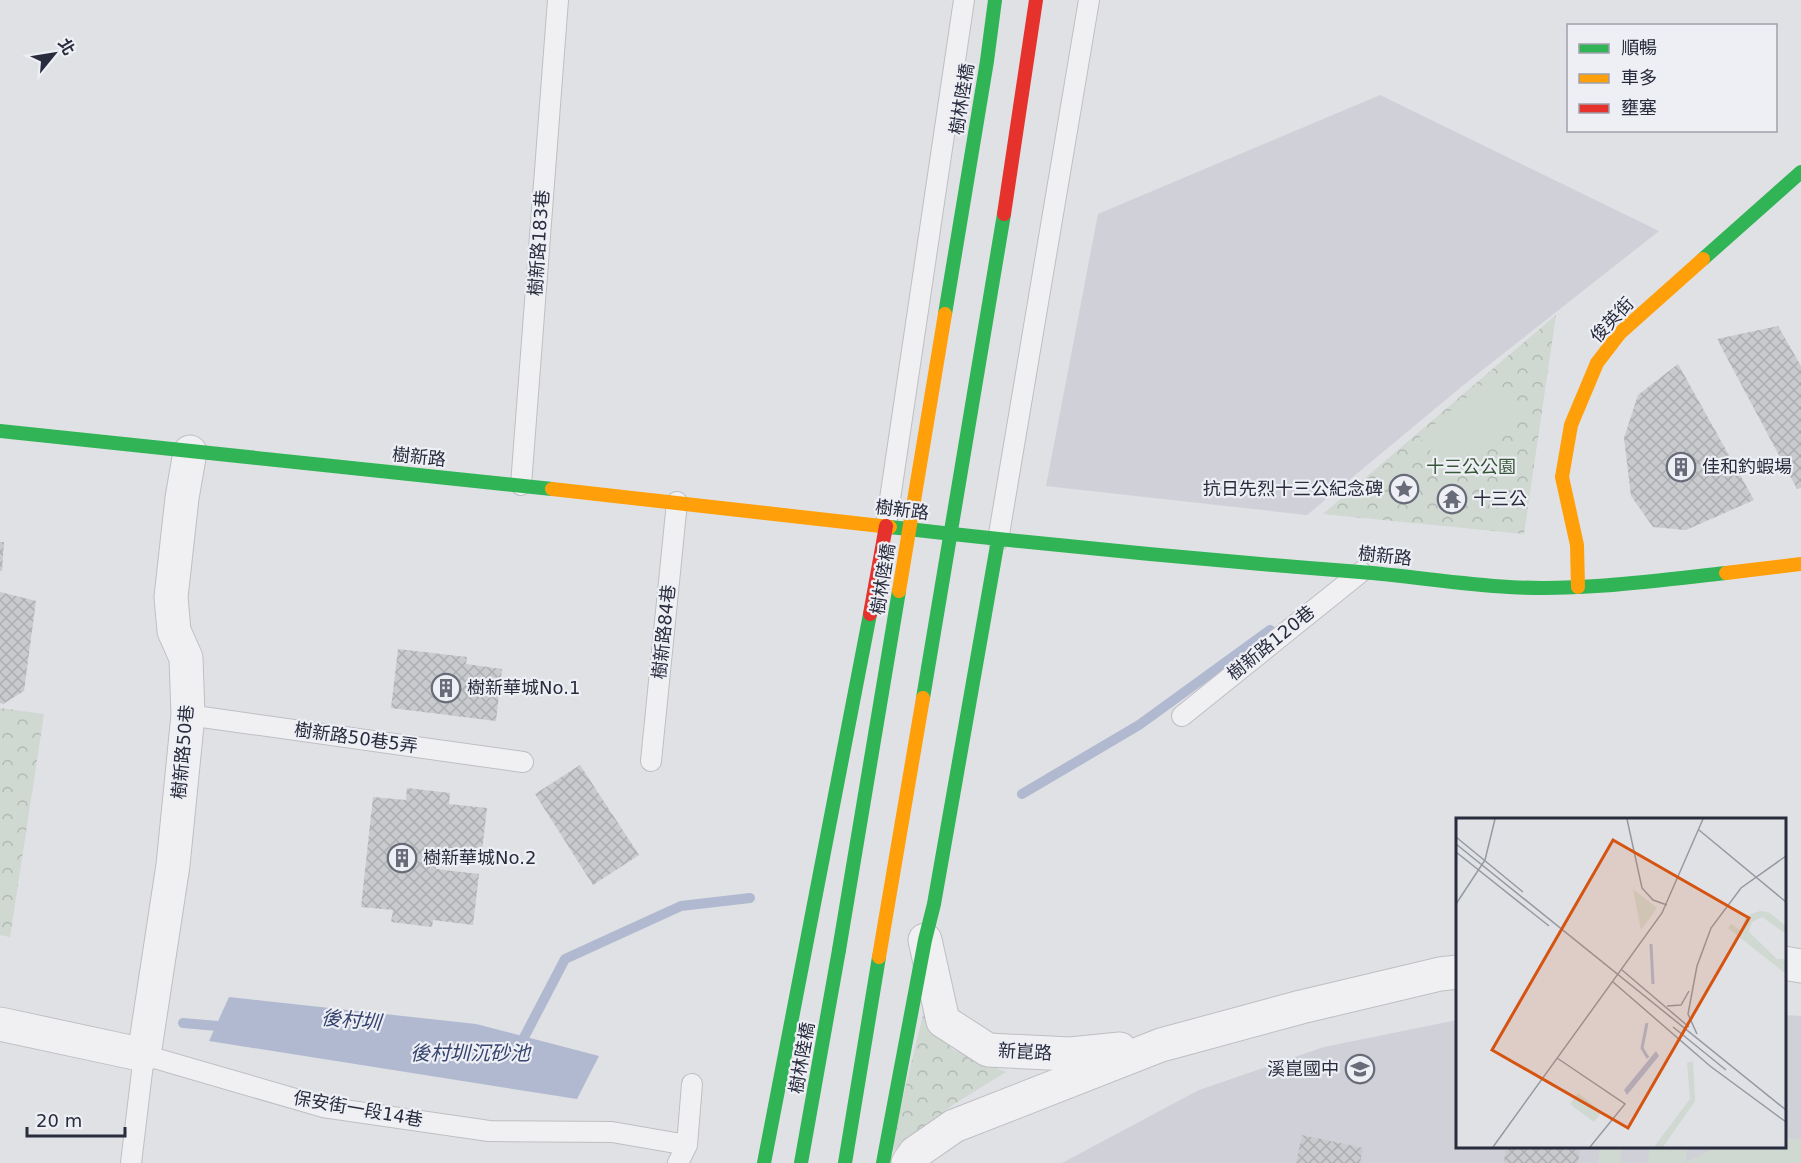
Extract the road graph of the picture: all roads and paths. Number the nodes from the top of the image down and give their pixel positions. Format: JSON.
{"nodes":[{"id":1,"x":558,"y":0,"type":"edge"},
{"id":2,"x":964,"y":0,"type":"edge"},
{"id":3,"x":995,"y":0,"type":"edge"},
{"id":4,"x":1036,"y":0,"type":"edge"},
{"id":5,"x":1089,"y":0,"type":"edge"},
{"id":6,"x":1801,"y":172,"type":"edge"},
{"id":7,"x":0,"y":430,"type":"edge"},
{"id":8,"x":190,"y":452,"type":"junction"},
{"id":9,"x":521,"y":485,"type":"junction"},
{"id":10,"x":677,"y":502,"type":"junction"},
{"id":11,"x":886,"y":526,"type":"junction"},
{"id":12,"x":998,"y":540,"type":"junction"},
{"id":13,"x":1801,"y":564,"type":"edge"},
{"id":14,"x":1361,"y":572,"type":"junction"},
{"id":15,"x":1578,"y":587,"type":"junction"},
{"id":16,"x":188,"y":715,"type":"junction"},
{"id":17,"x":1182,"y":716,"type":"dead end"},
{"id":18,"x":651,"y":761,"type":"dead end"},
{"id":19,"x":523,"y":762,"type":"dead end"},
{"id":20,"x":924,"y":940,"type":"junction"},
{"id":21,"x":1786,"y":963,"type":"edge"},
{"id":22,"x":1801,"y":966,"type":"edge"},
{"id":23,"x":1456,"y":972,"type":"edge"},
{"id":24,"x":0,"y":1024,"type":"edge"},
{"id":25,"x":1161,"y":1045,"type":"junction"},
{"id":26,"x":144,"y":1055,"type":"junction"},
{"id":27,"x":692,"y":1084,"type":"dead end"},
{"id":28,"x":687,"y":1145,"type":"junction"},
{"id":29,"x":131,"y":1163,"type":"edge"},
{"id":30,"x":678,"y":1163,"type":"edge"},
{"id":31,"x":764,"y":1163,"type":"edge"},
{"id":32,"x":801,"y":1163,"type":"edge"},
{"id":33,"x":845,"y":1163,"type":"edge"},
{"id":34,"x":884,"y":1163,"type":"edge"},
{"id":35,"x":908,"y":1163,"type":"edge"}],
"edges":[{"from":1,"to":9,"type":"lane","name":"樹新路183巷"},
{"from":2,"to":11,"type":"lane"},
{"from":3,"to":32,"type":"main road","name":"樹林陸橋","bridge":true},
{"from":4,"to":33,"type":"main road","bridge":true},
{"from":5,"to":12,"type":"lane"},
{"from":6,"to":15,"type":"main road","name":"俊英街"},
{"from":7,"to":8,"type":"main road","name":"樹新路"},
{"from":8,"to":9,"type":"main road","name":"樹新路"},
{"from":8,"to":16,"type":"street","name":"樹新路50巷"},
{"from":9,"to":10,"type":"main road","name":"樹新路"},
{"from":10,"to":11,"type":"main road","name":"樹新路"},
{"from":10,"to":18,"type":"lane","name":"樹新路84巷"},
{"from":11,"to":12,"type":"main road","name":"樹新路"},
{"from":11,"to":31,"type":"main road"},
{"from":12,"to":14,"type":"main road","name":"樹新路"},
{"from":12,"to":20,"type":"main road"},
{"from":13,"to":15,"type":"main road","name":"樹新路"},
{"from":14,"to":15,"type":"main road","name":"樹新路"},
{"from":14,"to":17,"type":"lane","name":"樹新路120巷"},
{"from":16,"to":19,"type":"lane","name":"樹新路50巷5弄"},
{"from":16,"to":26,"type":"street","name":"樹新路50巷"},
{"from":20,"to":25,"type":"street","name":"新崑路"},
{"from":20,"to":34,"type":"main road"},
{"from":21,"to":22,"type":"street"},
{"from":23,"to":25,"type":"street","name":"新崑路"},
{"from":24,"to":26,"type":"street","name":"保安街一段14巷"},
{"from":25,"to":35,"type":"street","name":"新崑路"},
{"from":26,"to":28,"type":"lane","name":"保安街一段14巷"},
{"from":26,"to":29,"type":"lane"},
{"from":27,"to":28,"type":"lane"},
{"from":28,"to":30,"type":"lane"}]}
